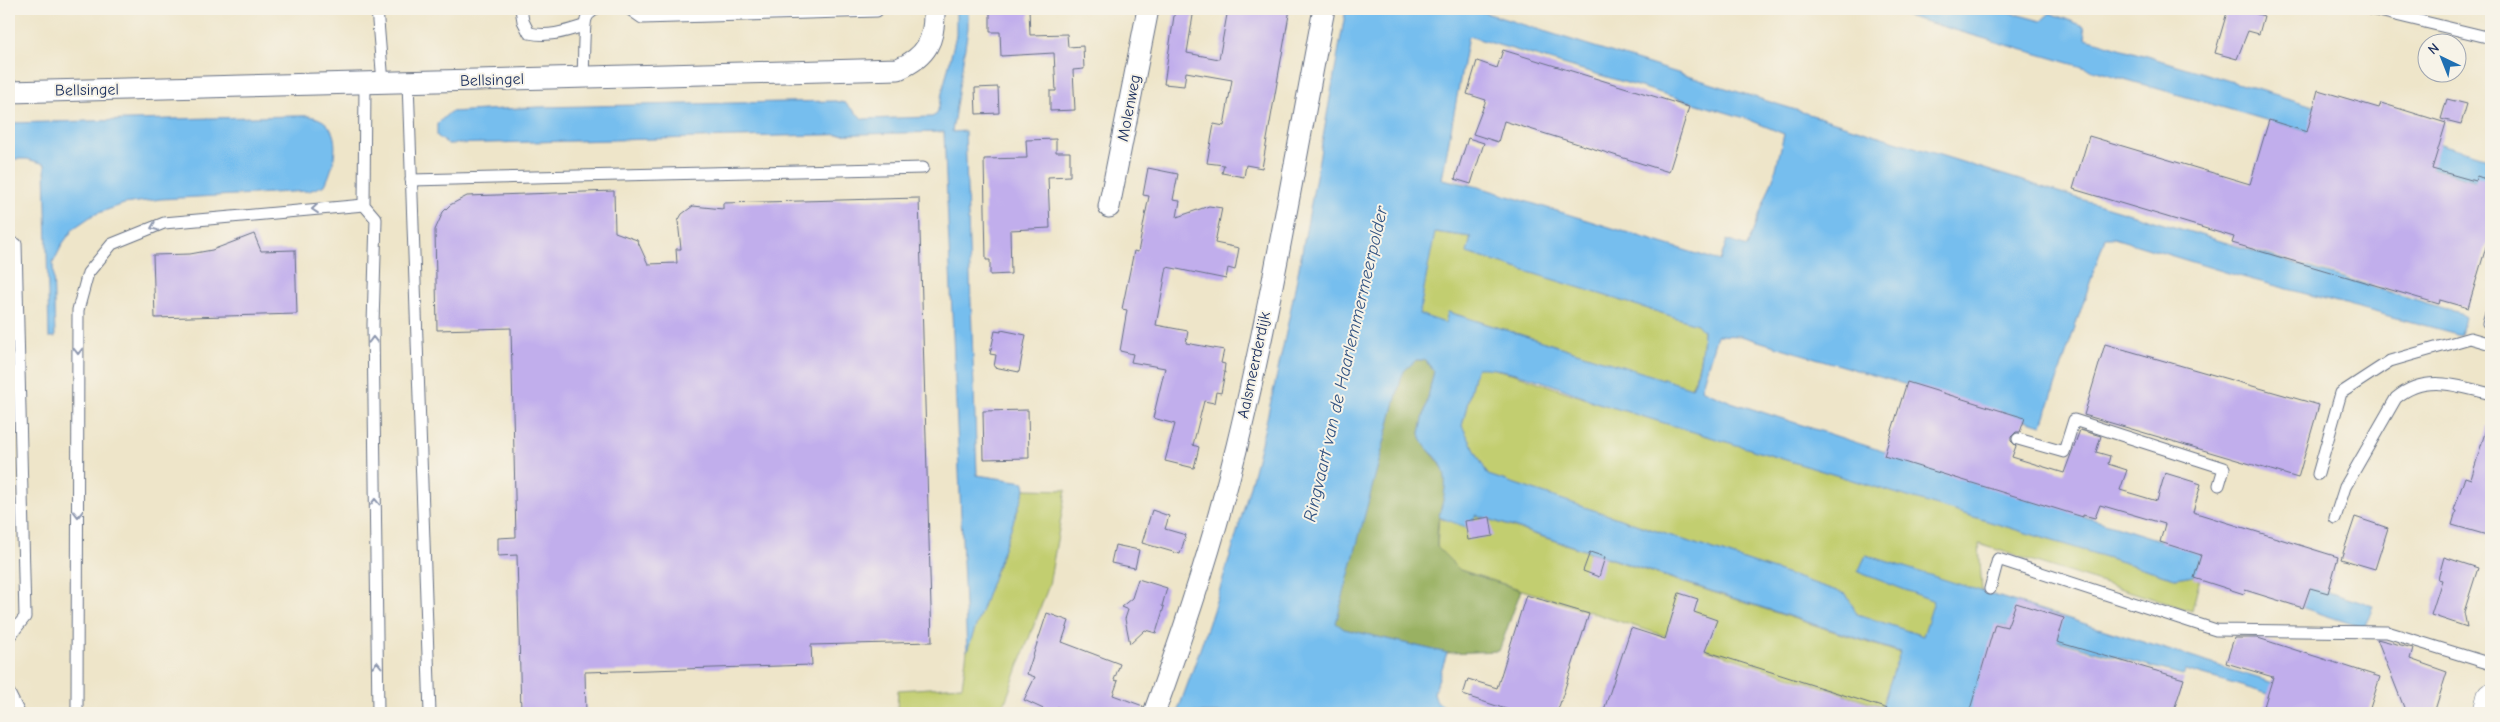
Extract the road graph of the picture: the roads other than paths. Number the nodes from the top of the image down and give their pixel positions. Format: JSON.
{"nodes":[{"id":1,"x":378,"y":9,"type":"edge"},
{"id":2,"x":522,"y":9,"type":"edge"},
{"id":3,"x":595,"y":9,"type":"edge"},
{"id":4,"x":630,"y":9,"type":"edge"},
{"id":5,"x":877,"y":9,"type":"edge"},
{"id":6,"x":934,"y":9,"type":"edge"},
{"id":7,"x":1148,"y":9,"type":"edge"},
{"id":8,"x":1324,"y":9,"type":"edge"},
{"id":9,"x":2371,"y":9,"type":"edge"},
{"id":10,"x":584,"y":26,"type":"junction"},
{"id":11,"x":2491,"y":38,"type":"edge"},
{"id":12,"x":583,"y":77,"type":"junction"},
{"id":13,"x":408,"y":82,"type":"junction"},
{"id":14,"x":374,"y":83,"type":"junction"},
{"id":15,"x":9,"y":92,"type":"edge"},
{"id":16,"x":923,"y":168,"type":"dead end"},
{"id":17,"x":411,"y":180,"type":"junction"},
{"id":18,"x":364,"y":205,"type":"junction"},
{"id":19,"x":1109,"y":207,"type":"dead end"},
{"id":20,"x":9,"y":244,"type":"edge"},
{"id":21,"x":2491,"y":344,"type":"edge"},
{"id":22,"x":2491,"y":394,"type":"edge"},
{"id":23,"x":2018,"y":439,"type":"dead end"},
{"id":24,"x":2318,"y":474,"type":"dead end"},
{"id":25,"x":2219,"y":485,"type":"dead end"},
{"id":26,"x":2334,"y":518,"type":"dead end"},
{"id":27,"x":1990,"y":589,"type":"dead end"},
{"id":28,"x":9,"y":637,"type":"edge"},
{"id":29,"x":2491,"y":664,"type":"edge"},
{"id":30,"x":9,"y":693,"type":"edge"},
{"id":31,"x":2491,"y":697,"type":"edge"},
{"id":32,"x":19,"y":713,"type":"edge"},
{"id":33,"x":77,"y":713,"type":"edge"},
{"id":34,"x":378,"y":713,"type":"edge"},
{"id":35,"x":430,"y":713,"type":"edge"},
{"id":36,"x":1154,"y":713,"type":"edge"},
{"id":37,"x":2487,"y":713,"type":"edge"}],
"edges":[{"from":1,"to":14,"type":"lane"},
{"from":2,"to":10,"type":"lane"},
{"from":3,"to":10,"type":"lane"},
{"from":4,"to":5,"type":"lane"},
{"from":6,"to":12,"type":"street","name":"Bellsingel"},
{"from":7,"to":19,"type":"street","name":"Molenweg"},
{"from":8,"to":36,"type":"street","name":"Aalsmeerderdijk"},
{"from":9,"to":11,"type":"lane"},
{"from":10,"to":12,"type":"lane"},
{"from":12,"to":13,"type":"street","name":"Bellsingel"},
{"from":13,"to":14,"type":"street","name":"Bellsingel"},
{"from":13,"to":17,"type":"lane"},
{"from":14,"to":15,"type":"street","name":"Bellsingel"},
{"from":14,"to":18,"type":"lane"},
{"from":16,"to":17,"type":"lane"},
{"from":17,"to":35,"type":"lane"},
{"from":18,"to":33,"type":"lane","one_way":true},
{"from":34,"to":18,"type":"lane","one_way":true},
{"from":20,"to":28,"type":"lane"},
{"from":21,"to":24,"type":"lane"},
{"from":22,"to":26,"type":"lane"},
{"from":23,"to":25,"type":"lane"},
{"from":27,"to":29,"type":"lane"},
{"from":30,"to":32,"type":"lane"},
{"from":31,"to":37,"type":"street"}]}
